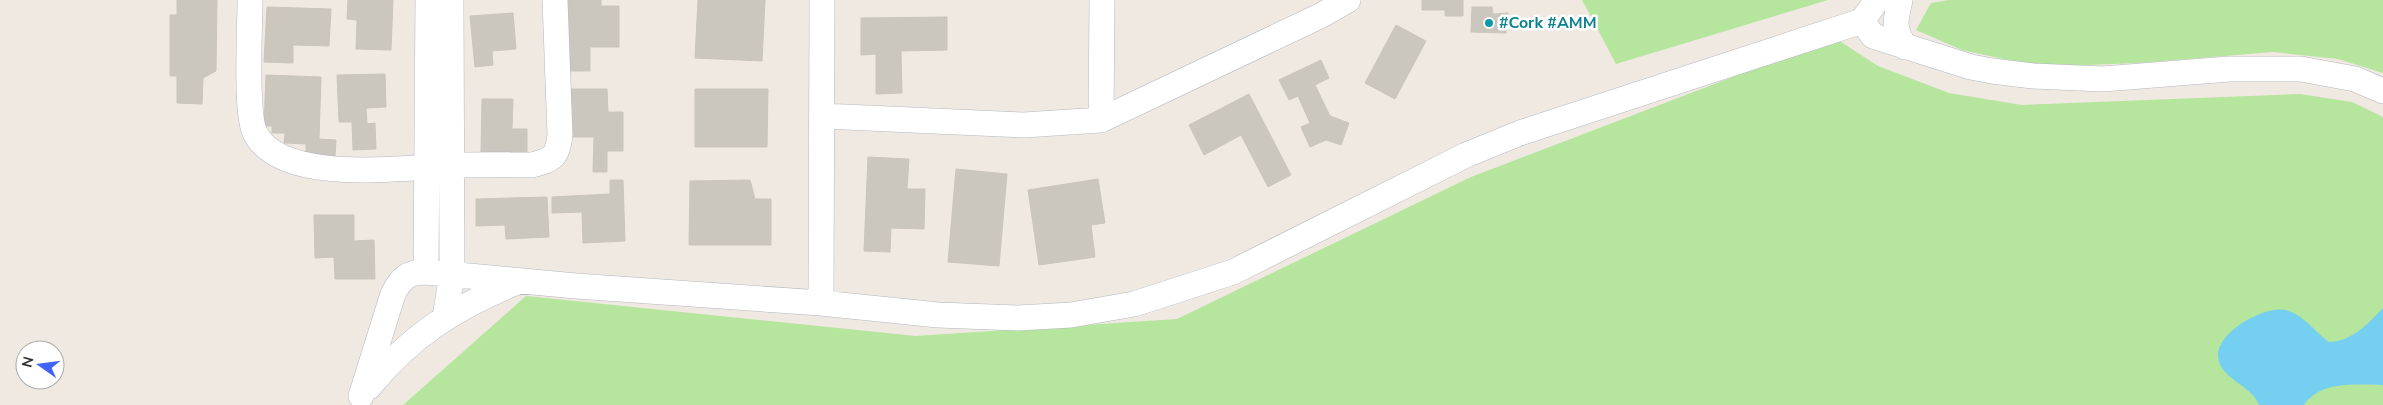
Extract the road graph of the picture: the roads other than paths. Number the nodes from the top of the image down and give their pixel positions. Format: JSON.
{"nodes":[{"id":1,"x":250,"y":0,"type":"edge"},
{"id":2,"x":428,"y":0,"type":"edge"},
{"id":3,"x":451,"y":0,"type":"edge"},
{"id":4,"x":555,"y":0,"type":"edge"},
{"id":5,"x":822,"y":0,"type":"edge"},
{"id":6,"x":1102,"y":0,"type":"edge"},
{"id":7,"x":1348,"y":0,"type":"edge"},
{"id":8,"x":1877,"y":0,"type":"edge"},
{"id":9,"x":1900,"y":0,"type":"edge"},
{"id":10,"x":1862,"y":20,"type":"junction"},
{"id":11,"x":1905,"y":47,"type":"junction"},
{"id":12,"x":2383,"y":90,"type":"edge"},
{"id":13,"x":822,"y":116,"type":"junction"},
{"id":14,"x":1101,"y":120,"type":"junction"},
{"id":15,"x":452,"y":165,"type":"junction"},
{"id":16,"x":427,"y":166,"type":"junction"},
{"id":17,"x":426,"y":272,"type":"junction"},
{"id":18,"x":452,"y":274,"type":"junction"},
{"id":19,"x":518,"y":281,"type":"junction"},
{"id":20,"x":821,"y":303,"type":"junction"},
{"id":21,"x":444,"y":317,"type":"junction"},
{"id":22,"x":359,"y":401,"type":"edge"}],
"edges":[{"from":1,"to":16,"type":"street"},
{"from":2,"to":16,"type":"street"},
{"from":3,"to":15,"type":"street"},
{"from":4,"to":15,"type":"street"},
{"from":5,"to":13,"type":"street"},
{"from":6,"to":14,"type":"street"},
{"from":7,"to":14,"type":"street"},
{"from":8,"to":10,"type":"street"},
{"from":9,"to":11,"type":"street"},
{"from":10,"to":11,"type":"street"},
{"from":10,"to":20,"type":"street"},
{"from":11,"to":12,"type":"street"},
{"from":13,"to":14,"type":"street"},
{"from":13,"to":20,"type":"street"},
{"from":15,"to":16,"type":"street"},
{"from":15,"to":18,"type":"street"},
{"from":16,"to":17,"type":"street"},
{"from":17,"to":18,"type":"street"},
{"from":17,"to":22,"type":"street"},
{"from":18,"to":19,"type":"street"},
{"from":18,"to":21,"type":"street"},
{"from":19,"to":20,"type":"street"},
{"from":19,"to":21,"type":"street"},
{"from":21,"to":22,"type":"street"}]}
